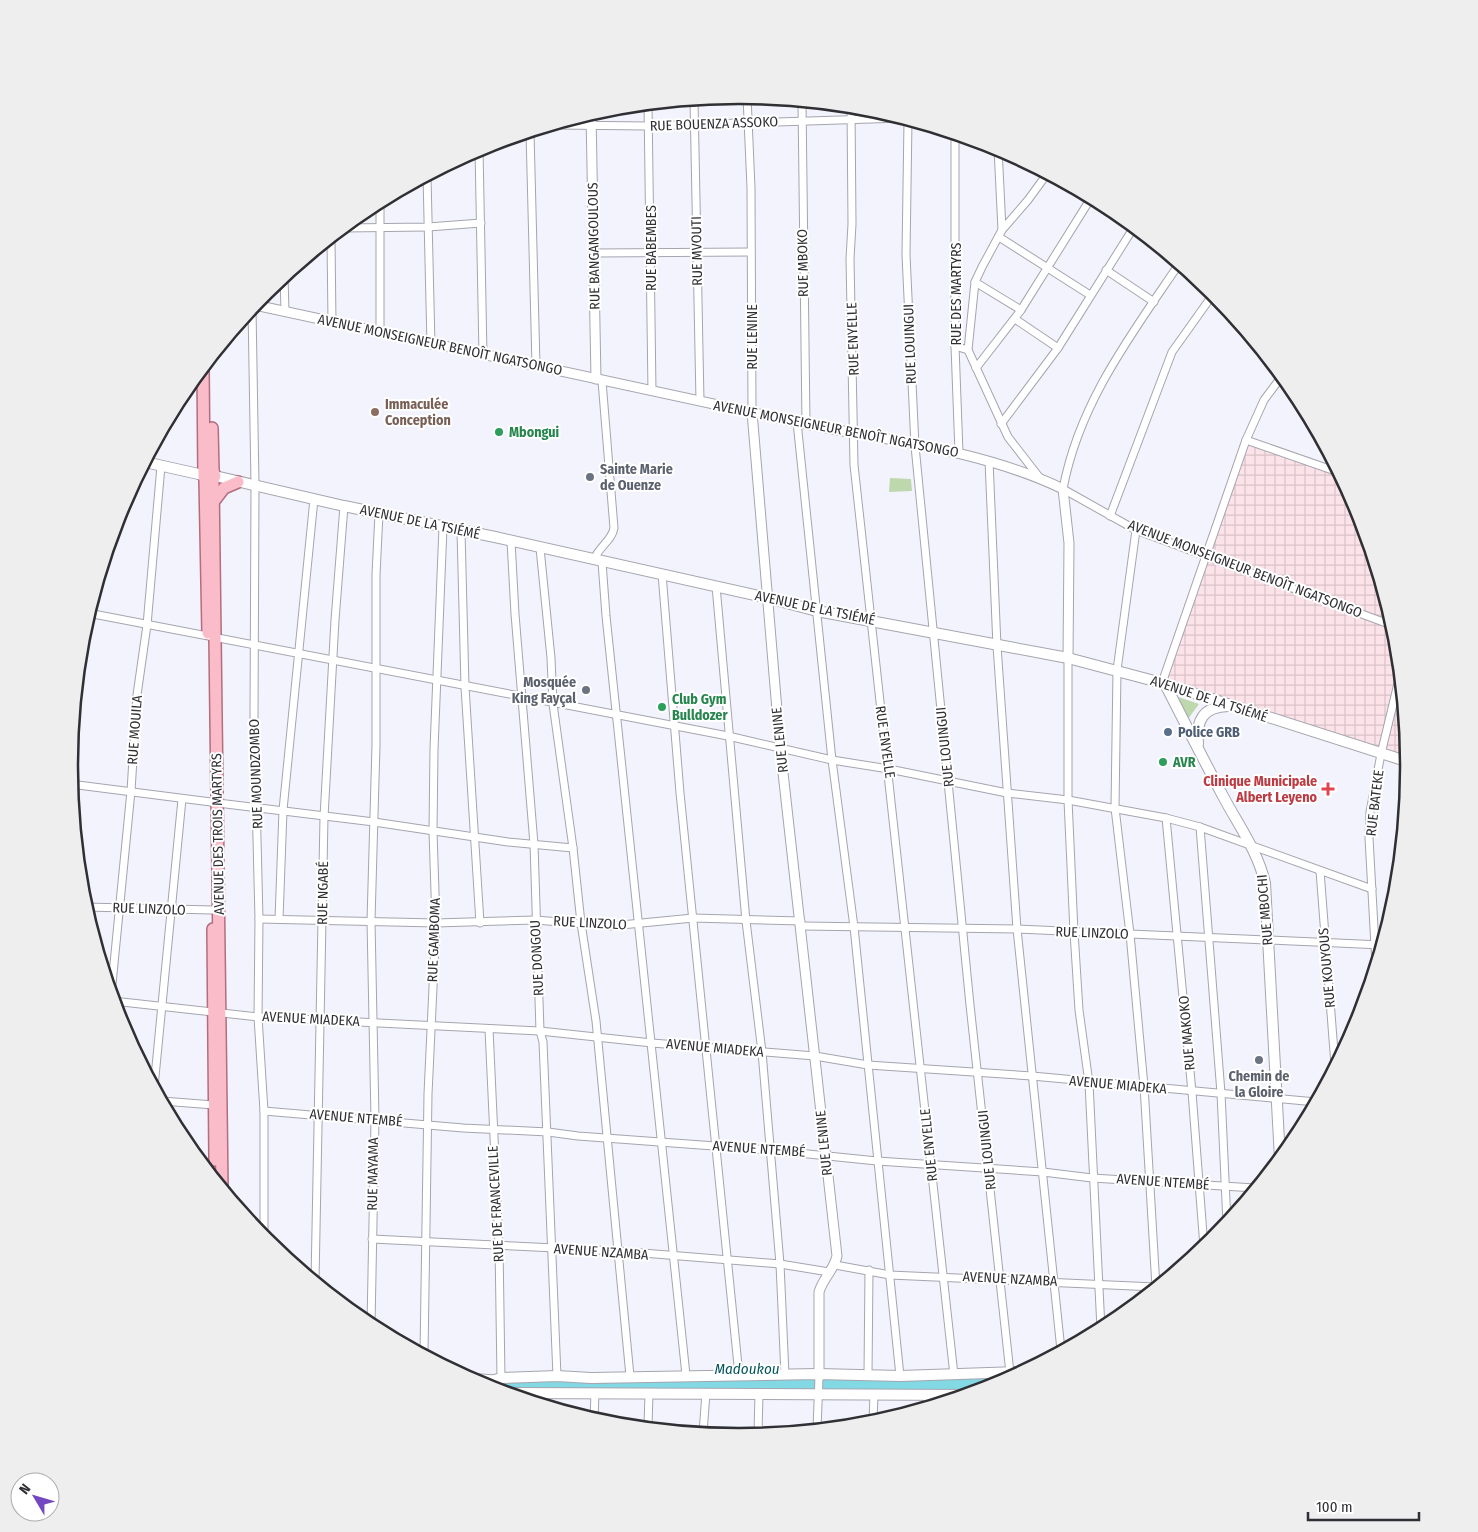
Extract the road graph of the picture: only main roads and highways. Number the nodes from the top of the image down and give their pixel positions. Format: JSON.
{"nodes":[{"id":1,"x":210,"y":369,"type":"edge"},
{"id":2,"x":204,"y":378,"type":"edge"},
{"id":3,"x":151,"y":464,"type":"edge"},
{"id":4,"x":209,"y":476,"type":"junction"},
{"id":5,"x":238,"y":482,"type":"junction"},
{"id":6,"x":214,"y":501,"type":"junction"},
{"id":7,"x":212,"y":637,"type":"junction"},
{"id":8,"x":1164,"y":684,"type":"junction"},
{"id":9,"x":1235,"y":706,"type":"junction"},
{"id":10,"x":1199,"y":750,"type":"junction"},
{"id":11,"x":1400,"y":759,"type":"edge"},
{"id":12,"x":214,"y":803,"type":"junction"},
{"id":13,"x":218,"y":1011,"type":"junction"},
{"id":14,"x":1279,"y":1148,"type":"edge"},
{"id":15,"x":215,"y":1170,"type":"edge"},
{"id":16,"x":222,"y":1178,"type":"edge"},
{"id":17,"x":1000,"y":1373,"type":"edge"},
{"id":18,"x":495,"y":1381,"type":"edge"},
{"id":19,"x":944,"y":1394,"type":"edge"},
{"id":20,"x":541,"y":1397,"type":"edge"}],
"edges":[{"from":1,"to":4,"type":"main road","name":"AVENUE DES TROIS MARTYRS"},
{"from":2,"to":4,"type":"main road","name":"AVENUE DES TROIS MARTYRS"},
{"from":3,"to":4,"type":"main road","name":"AVENUE DE LA TSIÉMÉ"},
{"from":4,"to":5,"type":"main road","name":"AVENUE DE LA TSIÉMÉ"},
{"from":4,"to":6,"type":"main road","name":"AVENUE DES TROIS MARTYRS"},
{"from":4,"to":7,"type":"main road","name":"AVENUE DES TROIS MARTYRS"},
{"from":5,"to":6,"type":"main road"},
{"from":5,"to":8,"type":"main road","name":"AVENUE DE LA TSIÉMÉ"},
{"from":6,"to":7,"type":"main road","name":"AVENUE DES TROIS MARTYRS"},
{"from":7,"to":12,"type":"main road","name":"AVENUE DES TROIS MARTYRS"},
{"from":8,"to":9,"type":"main road","name":"AVENUE DE LA TSIÉMÉ"},
{"from":8,"to":10,"type":"main road","name":"RUE MBOCHI"},
{"from":9,"to":10,"type":"main road"},
{"from":9,"to":11,"type":"main road","name":"AVENUE DE LA TSIÉMÉ"},
{"from":10,"to":14,"type":"main road","name":"RUE MBOCHI"},
{"from":12,"to":13,"type":"main road","name":"AVENUE DES TROIS MARTYRS"},
{"from":12,"to":13,"type":"main road","name":"AVENUE DES TROIS MARTYRS"},
{"from":13,"to":15,"type":"main road","name":"AVENUE DES TROIS MARTYRS"},
{"from":13,"to":16,"type":"main road","name":"AVENUE DES TROIS MARTYRS"},
{"from":17,"to":18,"type":"main road"},
{"from":19,"to":20,"type":"main road"}]}
